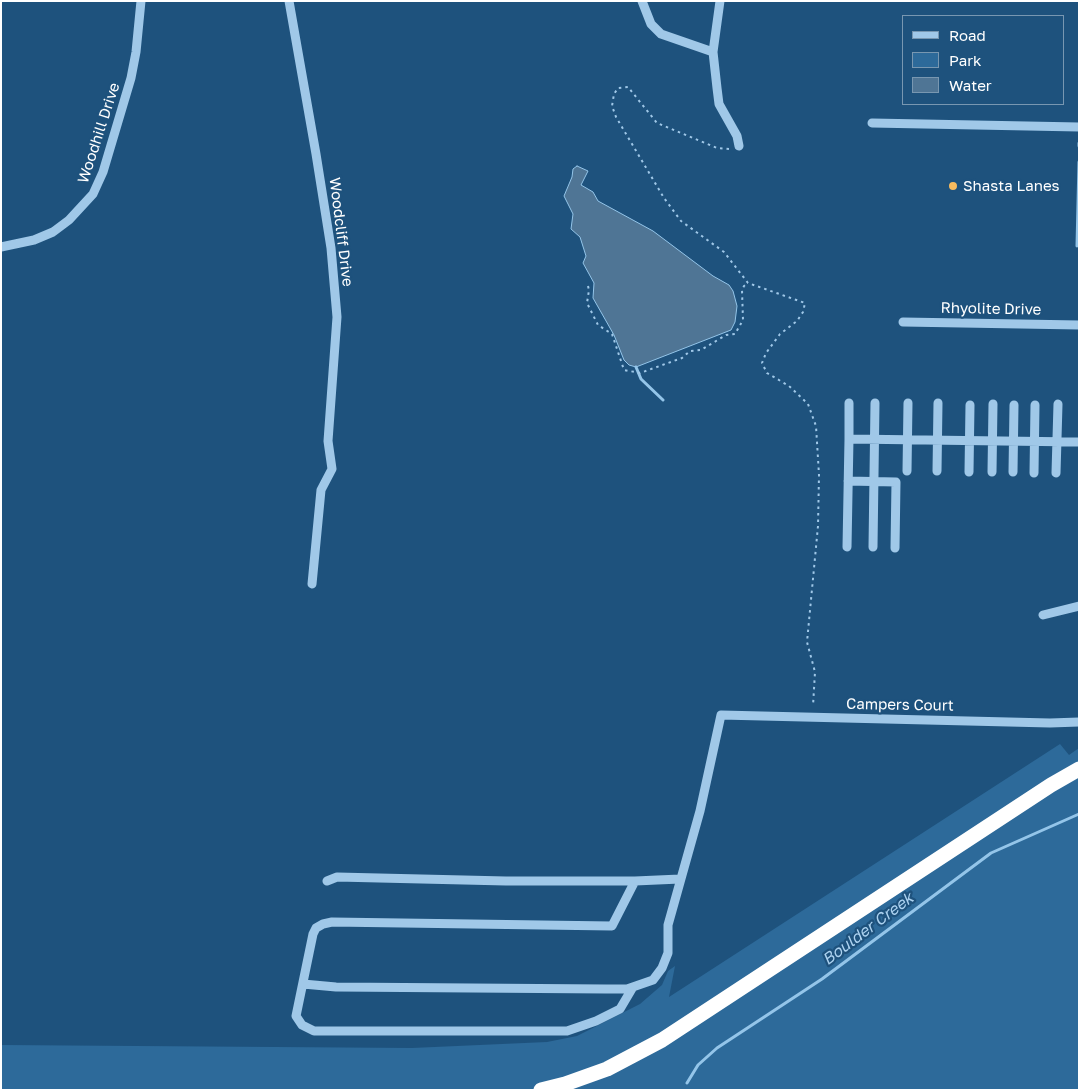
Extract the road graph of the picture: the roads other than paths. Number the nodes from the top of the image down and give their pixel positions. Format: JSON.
{"nodes":[{"id":1,"x":141,"y":1,"type":"edge"},
{"id":2,"x":289,"y":1,"type":"edge"},
{"id":3,"x":642,"y":1,"type":"edge"},
{"id":4,"x":720,"y":1,"type":"edge"},
{"id":5,"x":713,"y":52,"type":"junction"},
{"id":6,"x":872,"y":123,"type":"dead end"},
{"id":7,"x":1079,"y":128,"type":"edge"},
{"id":8,"x":739,"y":146,"type":"road end"},
{"id":9,"x":1,"y":248,"type":"edge"},
{"id":10,"x":903,"y":322,"type":"dead end"},
{"id":11,"x":1079,"y":325,"type":"edge"},
{"id":12,"x":849,"y":403,"type":"dead end"},
{"id":13,"x":875,"y":403,"type":"dead end"},
{"id":14,"x":908,"y":403,"type":"dead end"},
{"id":15,"x":938,"y":403,"type":"dead end"},
{"id":16,"x":993,"y":404,"type":"dead end"},
{"id":17,"x":1058,"y":404,"type":"dead end"},
{"id":18,"x":970,"y":405,"type":"dead end"},
{"id":19,"x":1014,"y":405,"type":"dead end"},
{"id":20,"x":1035,"y":405,"type":"dead end"},
{"id":21,"x":849,"y":439,"type":"junction"},
{"id":22,"x":874,"y":439,"type":"junction"},
{"id":23,"x":908,"y":440,"type":"junction"},
{"id":24,"x":938,"y":440,"type":"junction"},
{"id":25,"x":970,"y":441,"type":"junction"},
{"id":26,"x":992,"y":441,"type":"junction"},
{"id":27,"x":1014,"y":441,"type":"junction"},
{"id":28,"x":1034,"y":442,"type":"junction"},
{"id":29,"x":1057,"y":442,"type":"junction"},
{"id":30,"x":1079,"y":442,"type":"edge"},
{"id":31,"x":907,"y":471,"type":"dead end"},
{"id":32,"x":937,"y":471,"type":"dead end"},
{"id":33,"x":969,"y":472,"type":"dead end"},
{"id":34,"x":992,"y":472,"type":"dead end"},
{"id":35,"x":1013,"y":472,"type":"dead end"},
{"id":36,"x":1034,"y":473,"type":"dead end"},
{"id":37,"x":1056,"y":473,"type":"dead end"},
{"id":38,"x":848,"y":481,"type":"junction"},
{"id":39,"x":874,"y":482,"type":"junction"},
{"id":40,"x":847,"y":547,"type":"dead end"},
{"id":41,"x":873,"y":547,"type":"dead end"},
{"id":42,"x":895,"y":548,"type":"dead end"},
{"id":43,"x":312,"y":584,"type":"dead end"},
{"id":44,"x":1079,"y":606,"type":"edge"},
{"id":45,"x":1043,"y":615,"type":"dead end"},
{"id":46,"x":1079,"y":722,"type":"edge"},
{"id":47,"x":1079,"y":761,"type":"edge"},
{"id":48,"x":1079,"y":769,"type":"edge"},
{"id":49,"x":1051,"y":785,"type":"junction"},
{"id":50,"x":680,"y":879,"type":"junction"},
{"id":51,"x":327,"y":881,"type":"dead end"},
{"id":52,"x":635,"y":881,"type":"junction"},
{"id":53,"x":303,"y":984,"type":"junction"},
{"id":54,"x":633,"y":987,"type":"junction"},
{"id":55,"x":541,"y":1090,"type":"edge"}],
"edges":[{"from":1,"to":9,"type":"street","name":"Woodhill Drive"},
{"from":2,"to":43,"type":"street","name":"Woodcliff Drive"},
{"from":3,"to":5,"type":"street"},
{"from":4,"to":5,"type":"street"},
{"from":5,"to":8,"type":"street"},
{"from":6,"to":7,"type":"street"},
{"from":10,"to":11,"type":"street","name":"Rhyolite Drive"},
{"from":12,"to":21,"type":"street"},
{"from":13,"to":22,"type":"street"},
{"from":14,"to":23,"type":"street"},
{"from":15,"to":24,"type":"street"},
{"from":16,"to":26,"type":"street"},
{"from":17,"to":29,"type":"street"},
{"from":18,"to":25,"type":"street"},
{"from":19,"to":27,"type":"street"},
{"from":20,"to":28,"type":"street"},
{"from":21,"to":22,"type":"street"},
{"from":21,"to":38,"type":"street"},
{"from":22,"to":23,"type":"street"},
{"from":22,"to":39,"type":"street"},
{"from":23,"to":24,"type":"street"},
{"from":23,"to":31,"type":"street"},
{"from":24,"to":25,"type":"street"},
{"from":24,"to":32,"type":"street"},
{"from":25,"to":26,"type":"street"},
{"from":25,"to":33,"type":"street"},
{"from":26,"to":27,"type":"street"},
{"from":26,"to":34,"type":"street"},
{"from":27,"to":28,"type":"street"},
{"from":27,"to":35,"type":"street"},
{"from":28,"to":29,"type":"street"},
{"from":28,"to":36,"type":"street"},
{"from":29,"to":30,"type":"street"},
{"from":29,"to":37,"type":"street"},
{"from":38,"to":39,"type":"street"},
{"from":38,"to":40,"type":"street"},
{"from":39,"to":41,"type":"street"},
{"from":39,"to":42,"type":"street"},
{"from":44,"to":45,"type":"street"},
{"from":46,"to":50,"type":"street","name":"Campers Court"},
{"from":47,"to":49,"type":"highway"},
{"from":48,"to":49,"type":"highway"},
{"from":49,"to":55,"type":"highway"},
{"from":50,"to":52,"type":"street"},
{"from":50,"to":54,"type":"street"},
{"from":51,"to":52,"type":"street"},
{"from":52,"to":53,"type":"street"},
{"from":53,"to":54,"type":"street"},
{"from":53,"to":54,"type":"street"}]}
